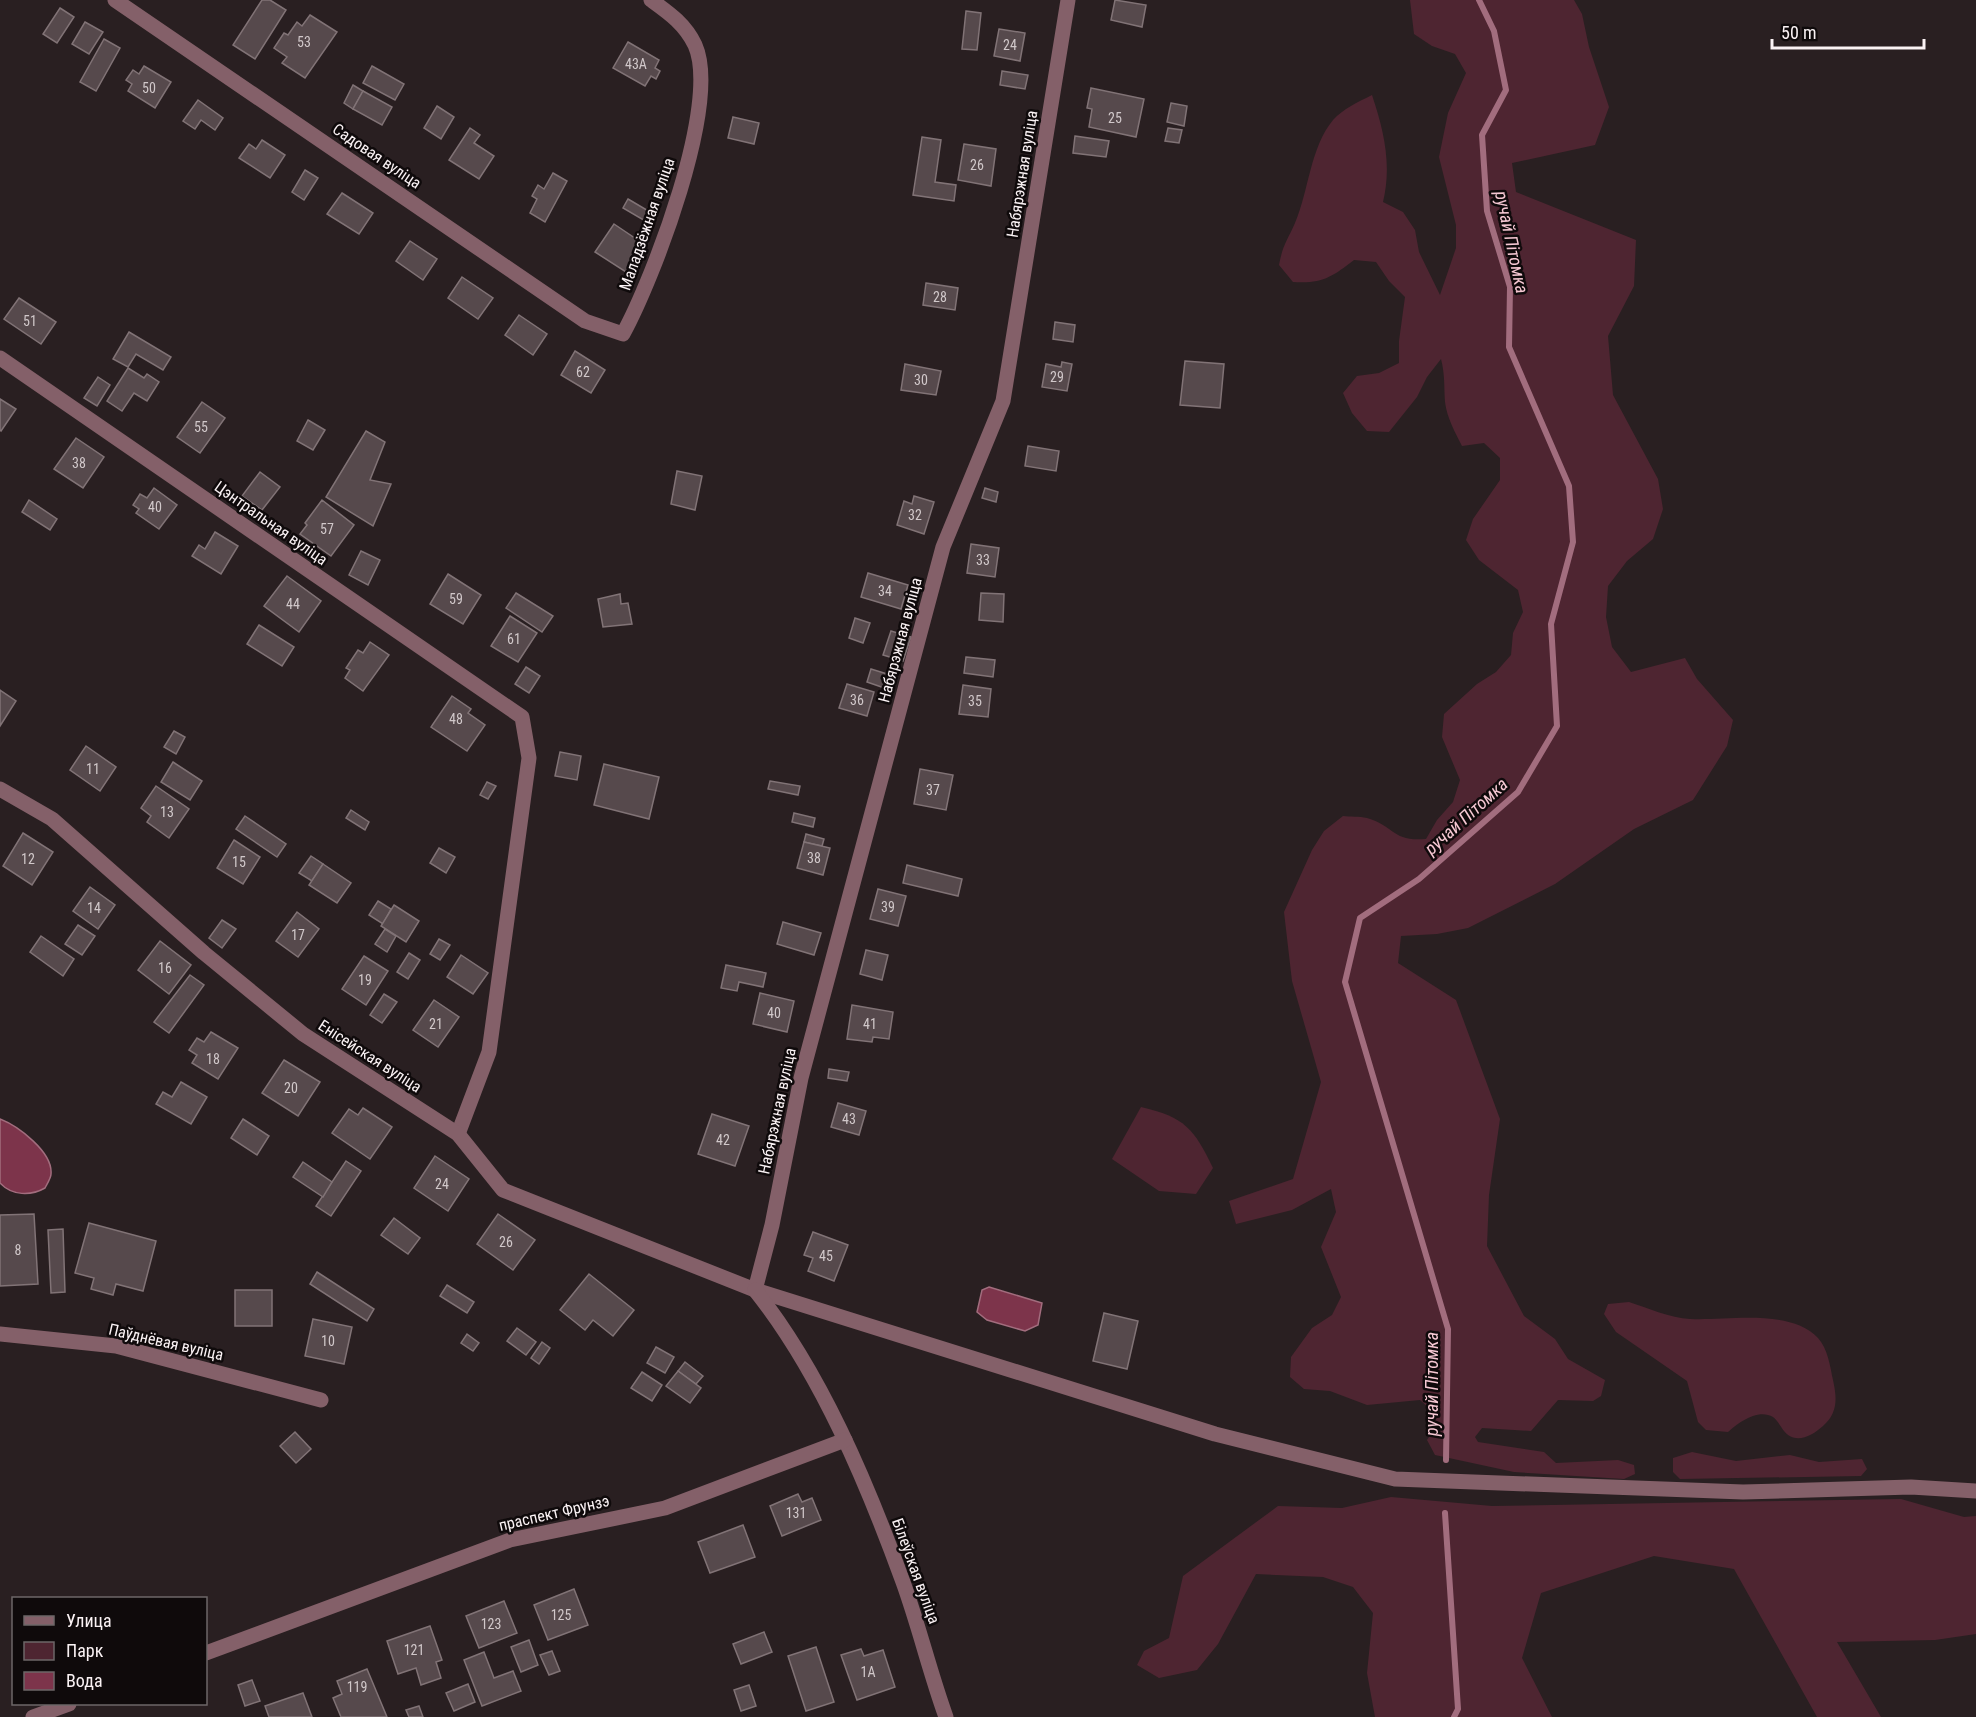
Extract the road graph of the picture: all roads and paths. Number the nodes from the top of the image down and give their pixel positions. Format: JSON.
{"nodes":[{"id":1,"x":115,"y":0,"type":"edge"},
{"id":2,"x":651,"y":0,"type":"edge"},
{"id":3,"x":1068,"y":0,"type":"edge"},
{"id":4,"x":622,"y":334,"type":"joint"},
{"id":5,"x":0,"y":358,"type":"edge"},
{"id":6,"x":0,"y":789,"type":"edge"},
{"id":7,"x":458,"y":1134,"type":"junction"},
{"id":8,"x":755,"y":1290,"type":"junction"},
{"id":9,"x":0,"y":1334,"type":"edge"},
{"id":10,"x":321,"y":1400,"type":"dead end"},
{"id":11,"x":845,"y":1440,"type":"junction"},
{"id":12,"x":1976,"y":1491,"type":"edge"},
{"id":13,"x":207,"y":1653,"type":"edge"},
{"id":14,"x":66,"y":1705,"type":"edge"},
{"id":15,"x":33,"y":1717,"type":"edge"},
{"id":16,"x":946,"y":1717,"type":"edge"}],
"edges":[{"from":1,"to":4,"type":"street","name":"Садовая вуліца"},
{"from":2,"to":4,"type":"street","name":"Маладзёжная вуліца"},
{"from":3,"to":8,"type":"street","name":"Набярэжная вуліца"},
{"from":5,"to":7,"type":"street","name":"Цэнтральная вуліца"},
{"from":6,"to":7,"type":"street","name":"Енісейская вуліца"},
{"from":7,"to":8,"type":"street","name":"Енісейская вуліца"},
{"from":8,"to":11,"type":"street","name":"Білеўская вуліца"},
{"from":8,"to":12,"type":"street","name":"Енісейская вуліца"},
{"from":9,"to":10,"type":"street","name":"Паўднёвая вуліца"},
{"from":11,"to":13,"type":"street","name":"праспект Фрунзэ"},
{"from":11,"to":16,"type":"street","name":"Білеўская вуліца"},
{"from":14,"to":15,"type":"street"}]}
